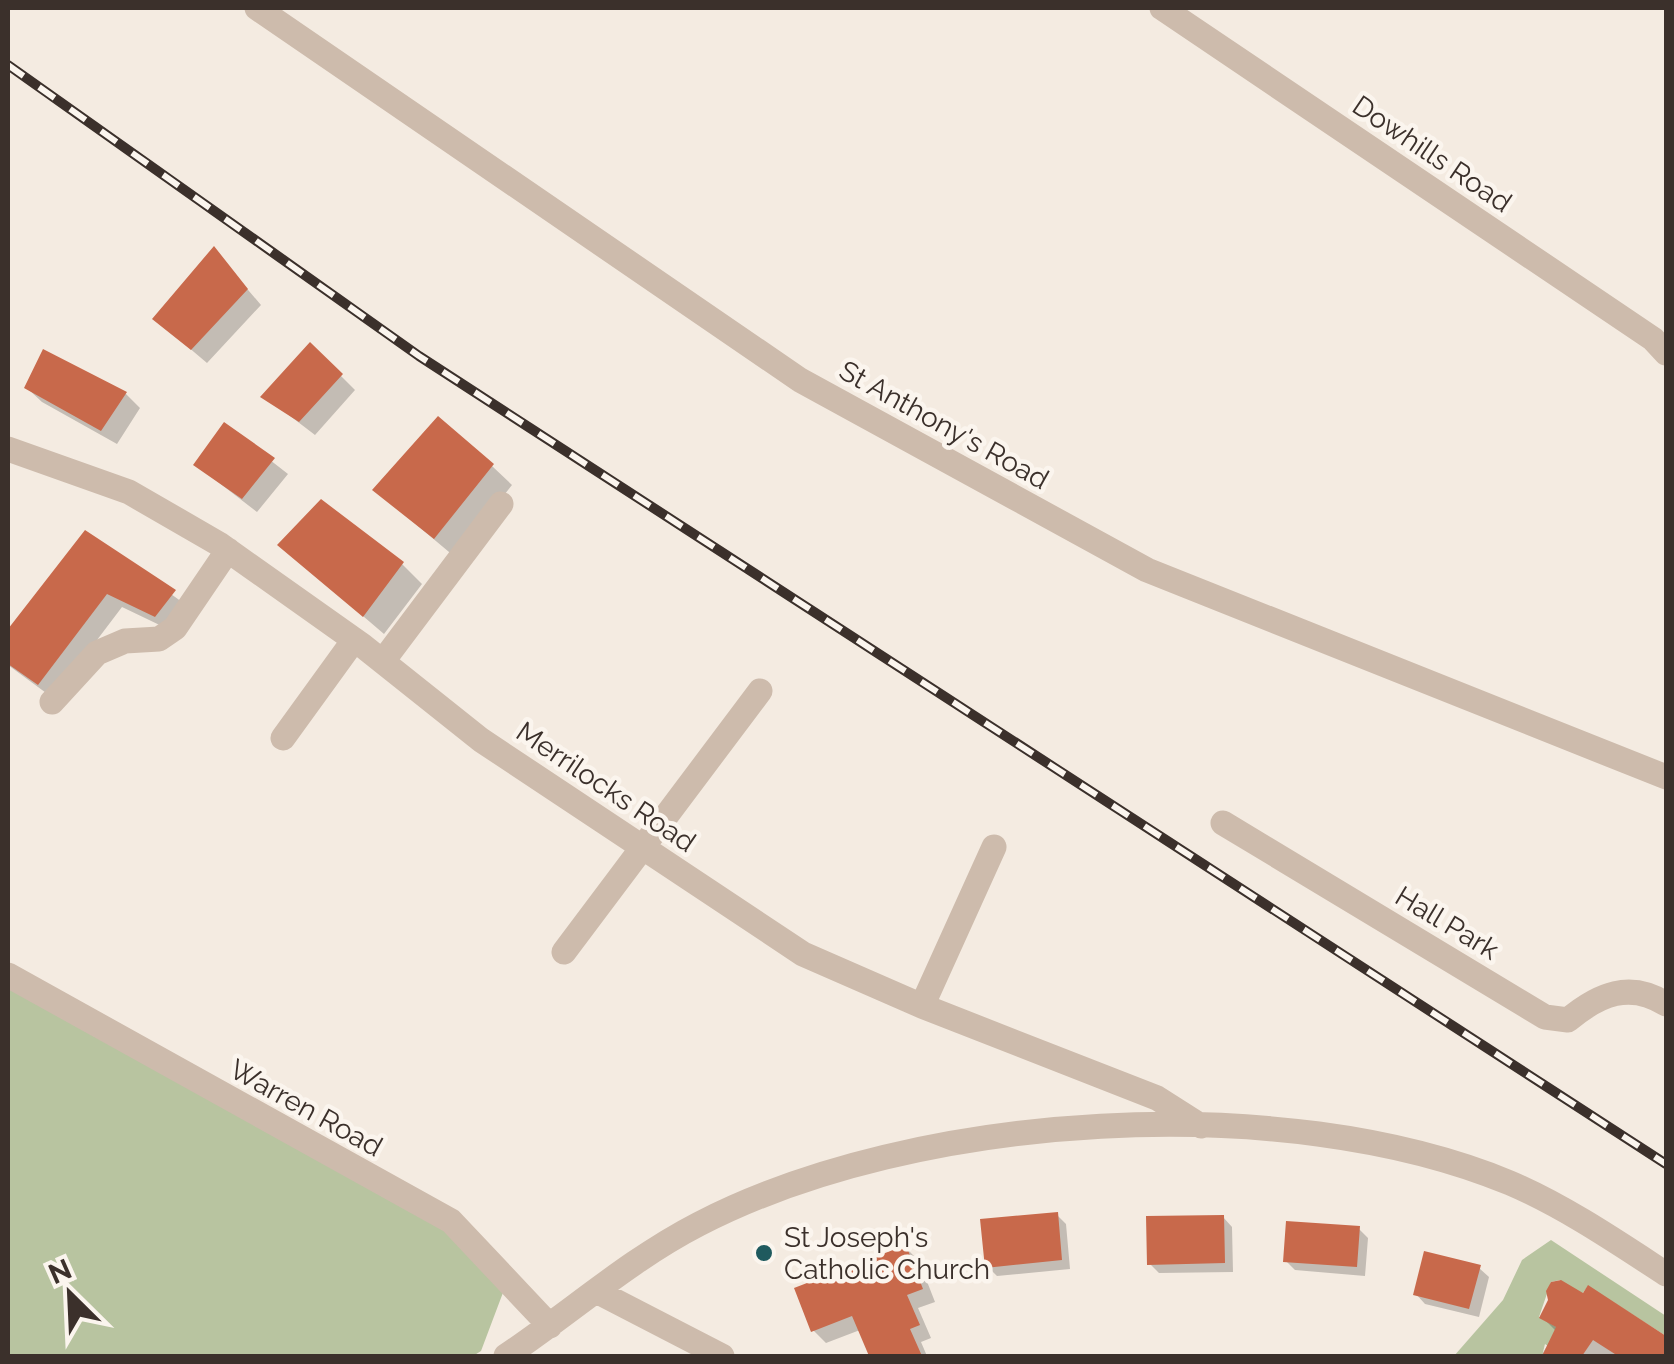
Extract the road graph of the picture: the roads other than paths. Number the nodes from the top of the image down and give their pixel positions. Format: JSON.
{"nodes":[{"id":1,"x":257,"y":8,"type":"edge"},
{"id":2,"x":1162,"y":8,"type":"edge"},
{"id":3,"x":1662,"y":337,"type":"edge"},
{"id":4,"x":8,"y":450,"type":"edge"},
{"id":5,"x":501,"y":504,"type":"dead end"},
{"id":6,"x":228,"y":550,"type":"junction"},
{"id":7,"x":354,"y":640,"type":"junction"},
{"id":8,"x":382,"y":661,"type":"junction"},
{"id":9,"x":760,"y":691,"type":"dead end"},
{"id":10,"x":52,"y":702,"type":"dead end"},
{"id":11,"x":283,"y":738,"type":"dead end"},
{"id":12,"x":1666,"y":777,"type":"edge"},
{"id":13,"x":1223,"y":823,"type":"dead end"},
{"id":14,"x":994,"y":847,"type":"dead end"},
{"id":15,"x":643,"y":848,"type":"junction"},
{"id":16,"x":564,"y":952,"type":"dead end"},
{"id":17,"x":8,"y":975,"type":"edge"},
{"id":18,"x":1657,"y":998,"type":"edge"},
{"id":19,"x":922,"y":1006,"type":"junction"},
{"id":20,"x":1202,"y":1126,"type":"junction"},
{"id":21,"x":1666,"y":1274,"type":"edge"},
{"id":22,"x":598,"y":1292,"type":"junction"},
{"id":23,"x":550,"y":1326,"type":"junction"},
{"id":24,"x":506,"y":1356,"type":"edge"},
{"id":25,"x":722,"y":1356,"type":"edge"}],
"edges":[{"from":1,"to":12,"type":"street","name":"St Anthony's Road"},
{"from":2,"to":3,"type":"street","name":"Dowhills Road"},
{"from":4,"to":6,"type":"street","name":"Merrilocks Road"},
{"from":5,"to":8,"type":"street"},
{"from":6,"to":7,"type":"street","name":"Merrilocks Road"},
{"from":6,"to":10,"type":"street"},
{"from":7,"to":8,"type":"street","name":"Merrilocks Road"},
{"from":7,"to":11,"type":"street"},
{"from":8,"to":15,"type":"street","name":"Merrilocks Road"},
{"from":9,"to":15,"type":"street"},
{"from":13,"to":18,"type":"street","name":"Hall Park"},
{"from":14,"to":19,"type":"street"},
{"from":15,"to":16,"type":"street"},
{"from":15,"to":19,"type":"street","name":"Merrilocks Road"},
{"from":17,"to":23,"type":"street","name":"Warren Road"},
{"from":19,"to":20,"type":"street","name":"Merrilocks Road"},
{"from":20,"to":21,"type":"street"},
{"from":20,"to":22,"type":"street"},
{"from":22,"to":23,"type":"street"},
{"from":22,"to":25,"type":"street"},
{"from":23,"to":24,"type":"street"}]}
